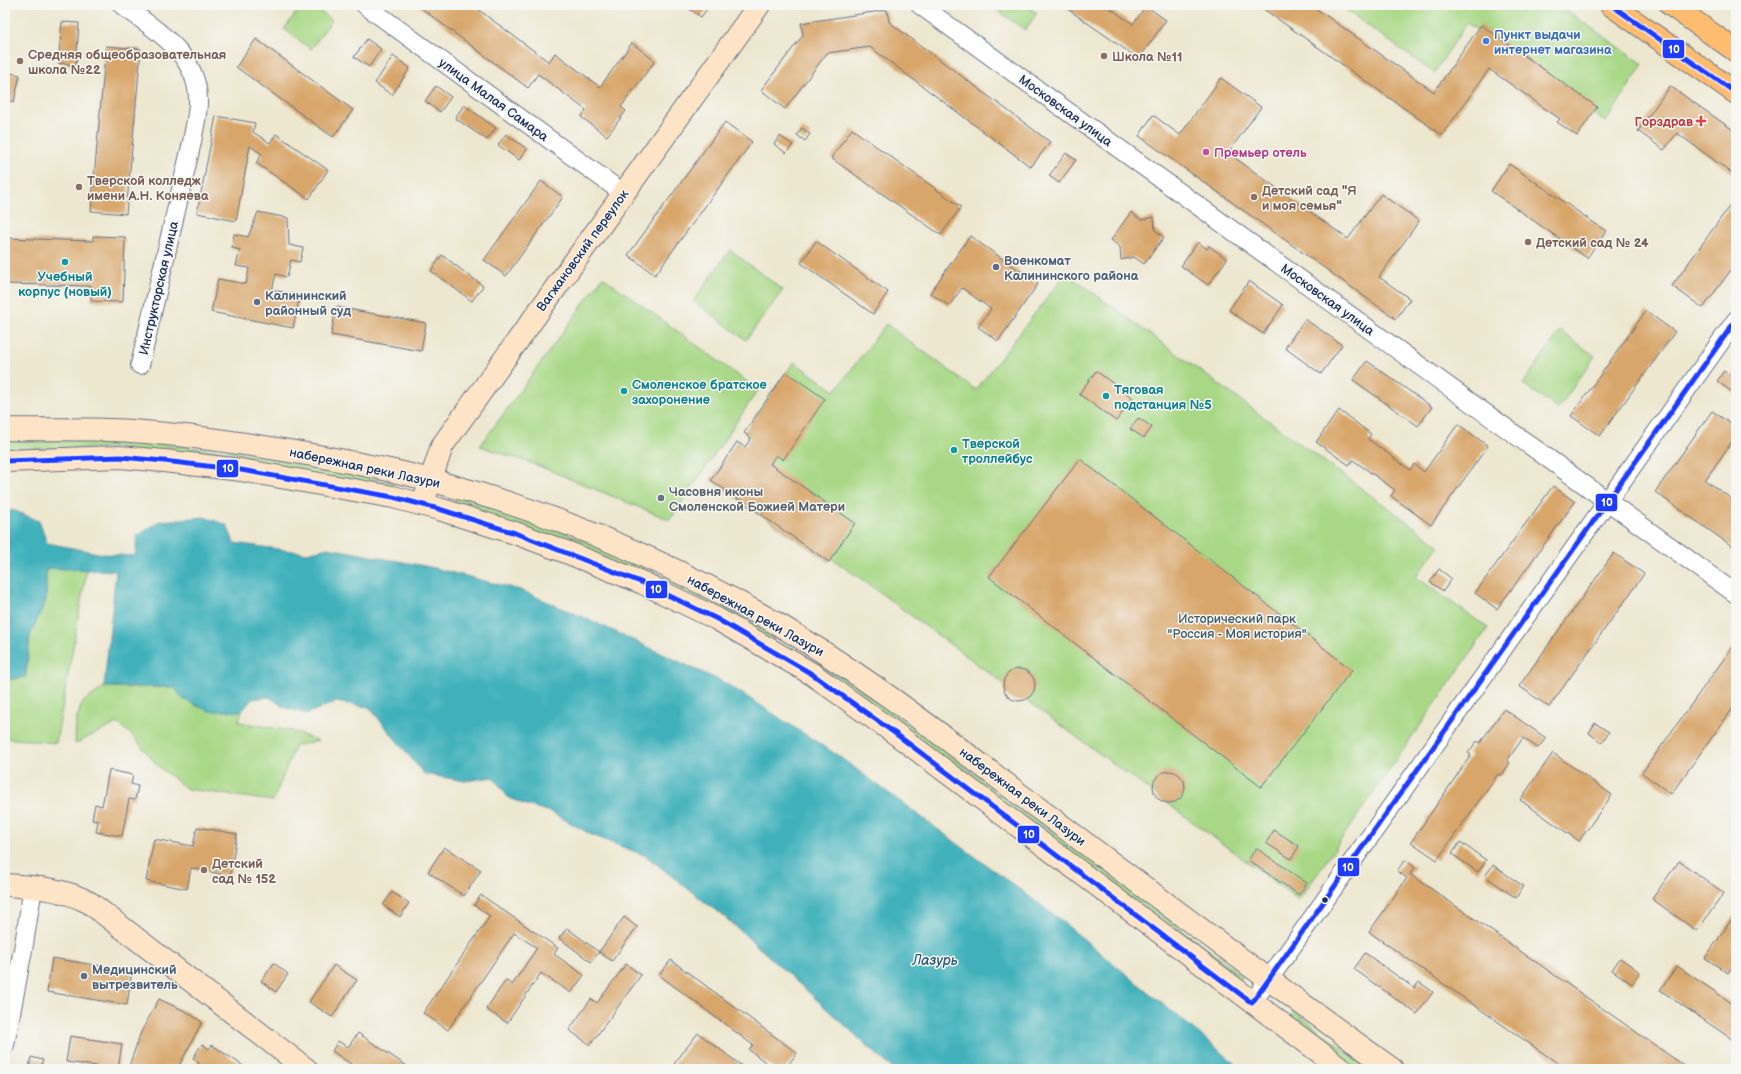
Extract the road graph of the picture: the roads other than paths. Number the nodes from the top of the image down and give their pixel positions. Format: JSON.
{"nodes":[{"id":1,"x":122,"y":5,"type":"edge"},
{"id":2,"x":365,"y":5,"type":"edge"},
{"id":3,"x":759,"y":5,"type":"edge"},
{"id":4,"x":920,"y":5,"type":"edge"},
{"id":5,"x":1611,"y":5,"type":"edge"},
{"id":6,"x":1671,"y":5,"type":"edge"},
{"id":7,"x":1736,"y":52,"type":"edge"},
{"id":8,"x":1736,"y":94,"type":"edge"},
{"id":9,"x":624,"y":193,"type":"junction"},
{"id":10,"x":1736,"y":320,"type":"edge"},
{"id":11,"x":140,"y":365,"type":"dead end"},
{"id":12,"x":5,"y":430,"type":"edge"},
{"id":13,"x":5,"y":461,"type":"edge"},
{"id":14,"x":431,"y":480,"type":"junction"},
{"id":15,"x":1608,"y":501,"type":"junction"},
{"id":16,"x":423,"y":505,"type":"junction"},
{"id":17,"x":1736,"y":594,"type":"edge"},
{"id":18,"x":5,"y":885,"type":"edge"},
{"id":19,"x":33,"y":887,"type":"junction"},
{"id":20,"x":1269,"y":980,"type":"junction"},
{"id":21,"x":1252,"y":1003,"type":"junction"},
{"id":22,"x":5,"y":1045,"type":"edge"},
{"id":23,"x":306,"y":1069,"type":"edge"},
{"id":24,"x":1342,"y":1069,"type":"edge"},
{"id":25,"x":1392,"y":1069,"type":"edge"}],
"edges":[{"from":1,"to":11,"type":"street","name":"Инструкторская улица"},
{"from":2,"to":9,"type":"street","name":"улица Малая Самара"},
{"from":3,"to":9,"type":"main road","name":"Вагжановский переулок"},
{"from":4,"to":15,"type":"street","name":"Московская улица"},
{"from":5,"to":8,"type":"main road"},
{"from":6,"to":7,"type":"main road"},
{"from":9,"to":14,"type":"main road","name":"Вагжановский переулок"},
{"from":10,"to":15,"type":"street"},
{"from":12,"to":14,"type":"main road","name":"набережная реки Лазури"},
{"from":13,"to":16,"type":"main road","name":"набережная реки Лазури"},
{"from":14,"to":16,"type":"main road","name":"Вагжановский переулок"},
{"from":14,"to":20,"type":"main road","name":"набережная реки Лазури"},
{"from":15,"to":17,"type":"street","name":"Московская улица"},
{"from":15,"to":20,"type":"street"},
{"from":16,"to":21,"type":"main road","name":"набережная реки Лазури"},
{"from":18,"to":19,"type":"main road"},
{"from":19,"to":22,"type":"street"},
{"from":19,"to":23,"type":"main road"},
{"from":20,"to":21,"type":"street"},
{"from":20,"to":25,"type":"main road","name":"набережная реки Лазури"},
{"from":21,"to":24,"type":"main road","name":"набережная реки Лазури"}]}
